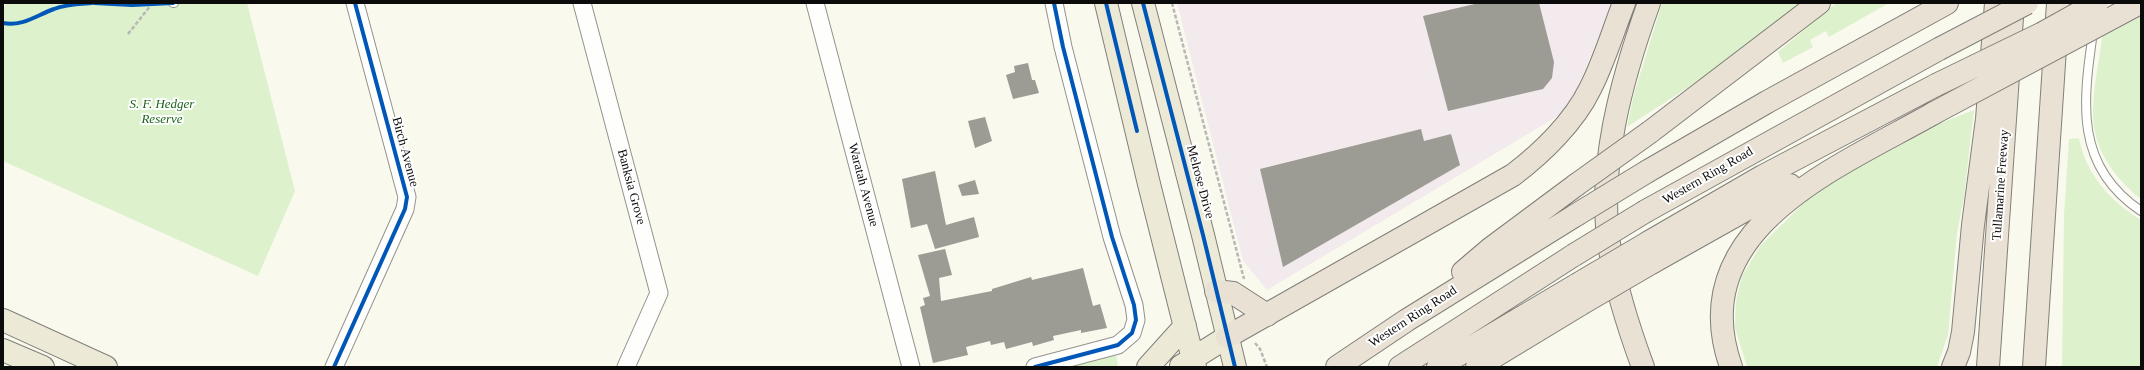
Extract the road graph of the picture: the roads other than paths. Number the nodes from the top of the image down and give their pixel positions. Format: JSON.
{"nodes":[{"id":1,"x":355,"y":3,"type":"edge"},
{"id":2,"x":582,"y":3,"type":"edge"},
{"id":3,"x":815,"y":3,"type":"edge"},
{"id":4,"x":1054,"y":3,"type":"edge"},
{"id":5,"x":1106,"y":3,"type":"edge"},
{"id":6,"x":1142,"y":3,"type":"edge"},
{"id":7,"x":1624,"y":3,"type":"edge"},
{"id":8,"x":1649,"y":3,"type":"edge"},
{"id":9,"x":1819,"y":3,"type":"edge"},
{"id":10,"x":1996,"y":3,"type":"edge"},
{"id":11,"x":2013,"y":3,"type":"edge"},
{"id":12,"x":2027,"y":3,"type":"edge"},
{"id":13,"x":2058,"y":3,"type":"edge"},
{"id":14,"x":2140,"y":3,"type":"edge"},
{"id":15,"x":1943,"y":5,"type":"edge"},
{"id":16,"x":2096,"y":9,"type":"edge"},
{"id":17,"x":1934,"y":113,"type":"junction"},
{"id":18,"x":2141,"y":211,"type":"edge"},
{"id":19,"x":1651,"y":252,"type":"junction"},
{"id":20,"x":1216,"y":291,"type":"junction"},
{"id":21,"x":1580,"y":294,"type":"junction"},
{"id":22,"x":1259,"y":309,"type":"junction"},
{"id":23,"x":3,"y":320,"type":"edge"},
{"id":24,"x":1407,"y":320,"type":"junction"},
{"id":25,"x":1185,"y":326,"type":"junction"},
{"id":26,"x":1228,"y":337,"type":"junction"},
{"id":27,"x":3,"y":350,"type":"edge"},
{"id":28,"x":1189,"y":364,"type":"edge"},
{"id":29,"x":43,"y":367,"type":"edge"},
{"id":30,"x":106,"y":367,"type":"edge"},
{"id":31,"x":334,"y":367,"type":"edge"},
{"id":32,"x":626,"y":367,"type":"edge"},
{"id":33,"x":911,"y":367,"type":"edge"},
{"id":34,"x":1035,"y":367,"type":"edge"},
{"id":35,"x":1148,"y":367,"type":"edge"},
{"id":36,"x":1235,"y":367,"type":"edge"},
{"id":37,"x":1336,"y":367,"type":"edge"},
{"id":38,"x":1400,"y":367,"type":"edge"},
{"id":39,"x":1438,"y":367,"type":"edge"},
{"id":40,"x":1477,"y":367,"type":"edge"},
{"id":41,"x":1643,"y":367,"type":"edge"},
{"id":42,"x":1731,"y":367,"type":"edge"},
{"id":43,"x":1953,"y":367,"type":"edge"},
{"id":44,"x":1988,"y":367,"type":"edge"},
{"id":45,"x":2034,"y":367,"type":"edge"}],
"edges":[{"from":1,"to":31,"type":"street","name":"Birch Avenue"},
{"from":2,"to":32,"type":"street","name":"Banksia Grove"},
{"from":3,"to":33,"type":"street","name":"Waratah Avenue"},
{"from":4,"to":34,"type":"street"},
{"from":5,"to":25,"type":"main road"},
{"from":6,"to":20,"type":"main road","name":"Melrose Drive"},
{"from":7,"to":22,"type":"highway"},
{"from":8,"to":41,"type":"highway"},
{"from":9,"to":24,"type":"highway","bridge":true},
{"from":10,"to":43,"type":"highway"},
{"from":11,"to":44,"type":"highway","name":"Tullamarine Freeway"},
{"from":12,"to":38,"type":"highway","name":"Western Ring Road","bridge":true},
{"from":13,"to":45,"type":"highway"},
{"from":14,"to":17,"type":"highway","bridge":true},
{"from":15,"to":24,"type":"highway","name":"Western Ring Road","bridge":true},
{"from":16,"to":18,"type":"lane"},
{"from":16,"to":19,"type":"highway","bridge":true},
{"from":17,"to":19,"type":"highway"},
{"from":17,"to":42,"type":"highway"},
{"from":19,"to":21,"type":"highway","bridge":true},
{"from":20,"to":22,"type":"highway"},
{"from":20,"to":26,"type":"main road","name":"Melrose Drive"},
{"from":21,"to":39,"type":"highway"},
{"from":21,"to":40,"type":"highway"},
{"from":22,"to":26,"type":"highway"},
{"from":23,"to":30,"type":"main road"},
{"from":24,"to":37,"type":"highway","name":"Western Ring Road"},
{"from":25,"to":28,"type":"main road"},
{"from":25,"to":35,"type":"main road"},
{"from":26,"to":28,"type":"main road"},
{"from":26,"to":36,"type":"main road","name":"Melrose Drive"},
{"from":27,"to":29,"type":"main road"}]}
